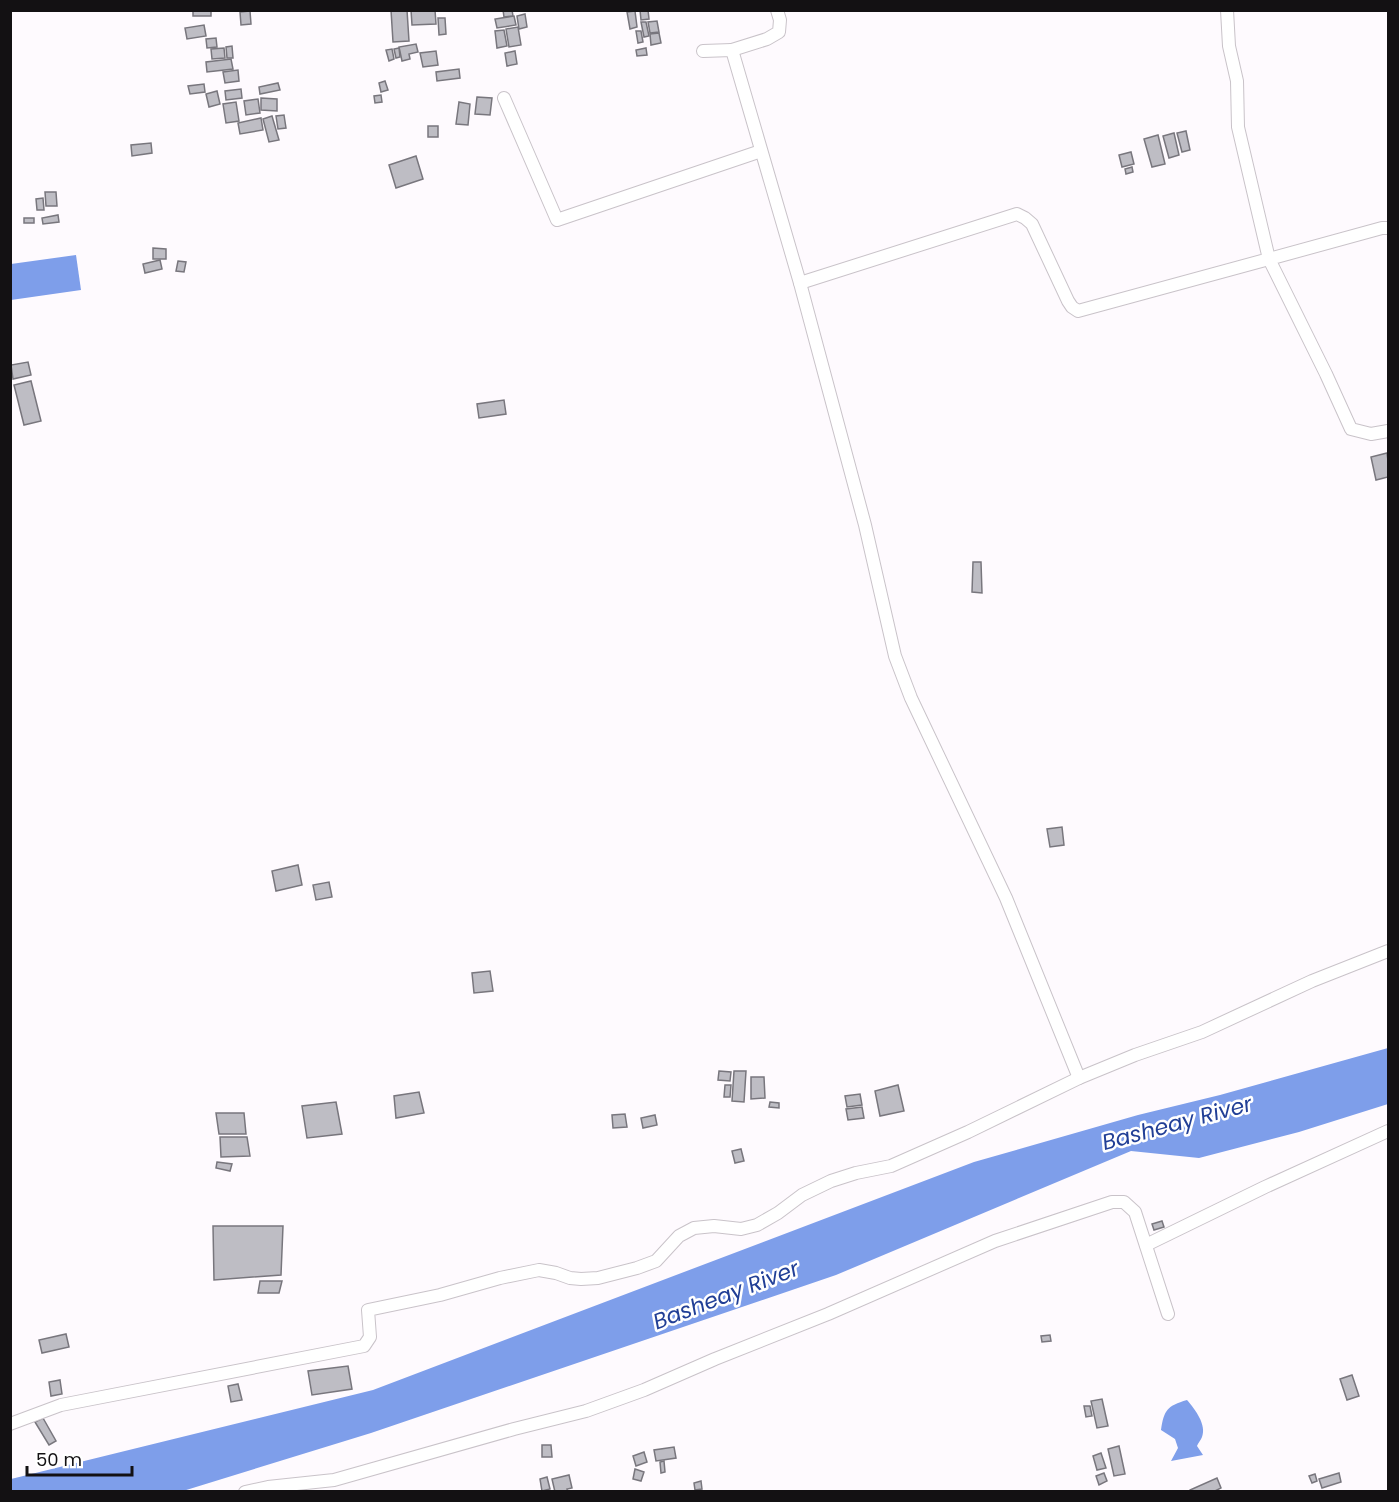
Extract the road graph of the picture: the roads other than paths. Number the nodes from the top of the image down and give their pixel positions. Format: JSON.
{"nodes":[{"id":1,"x":777,"y":10,"type":"edge"},
{"id":2,"x":1227,"y":10,"type":"edge"},
{"id":3,"x":732,"y":50,"type":"junction"},
{"id":4,"x":703,"y":51,"type":"dead end"},
{"id":5,"x":504,"y":98,"type":"dead end"},
{"id":6,"x":761,"y":151,"type":"junction"},
{"id":7,"x":1389,"y":228,"type":"edge"},
{"id":8,"x":1269,"y":259,"type":"junction"},
{"id":9,"x":800,"y":283,"type":"junction"},
{"id":10,"x":1389,"y":431,"type":"edge"},
{"id":11,"x":1389,"y":951,"type":"edge"},
{"id":12,"x":1079,"y":1078,"type":"junction"},
{"id":13,"x":1389,"y":1131,"type":"edge"},
{"id":14,"x":1146,"y":1245,"type":"junction"},
{"id":15,"x":1168,"y":1314,"type":"dead end"},
{"id":16,"x":10,"y":1424,"type":"edge"},
{"id":17,"x":245,"y":1491,"type":"edge"}],
"edges":[{"from":1,"to":3,"type":"street"},
{"from":2,"to":8,"type":"street"},
{"from":3,"to":4,"type":"street"},
{"from":3,"to":6,"type":"street"},
{"from":5,"to":6,"type":"street"},
{"from":6,"to":9,"type":"street"},
{"from":7,"to":8,"type":"street"},
{"from":8,"to":9,"type":"street"},
{"from":8,"to":10,"type":"street"},
{"from":9,"to":12,"type":"street"},
{"from":11,"to":12,"type":"street"},
{"from":12,"to":16,"type":"street"},
{"from":13,"to":14,"type":"street"},
{"from":14,"to":15,"type":"street"},
{"from":14,"to":17,"type":"street"}]}
